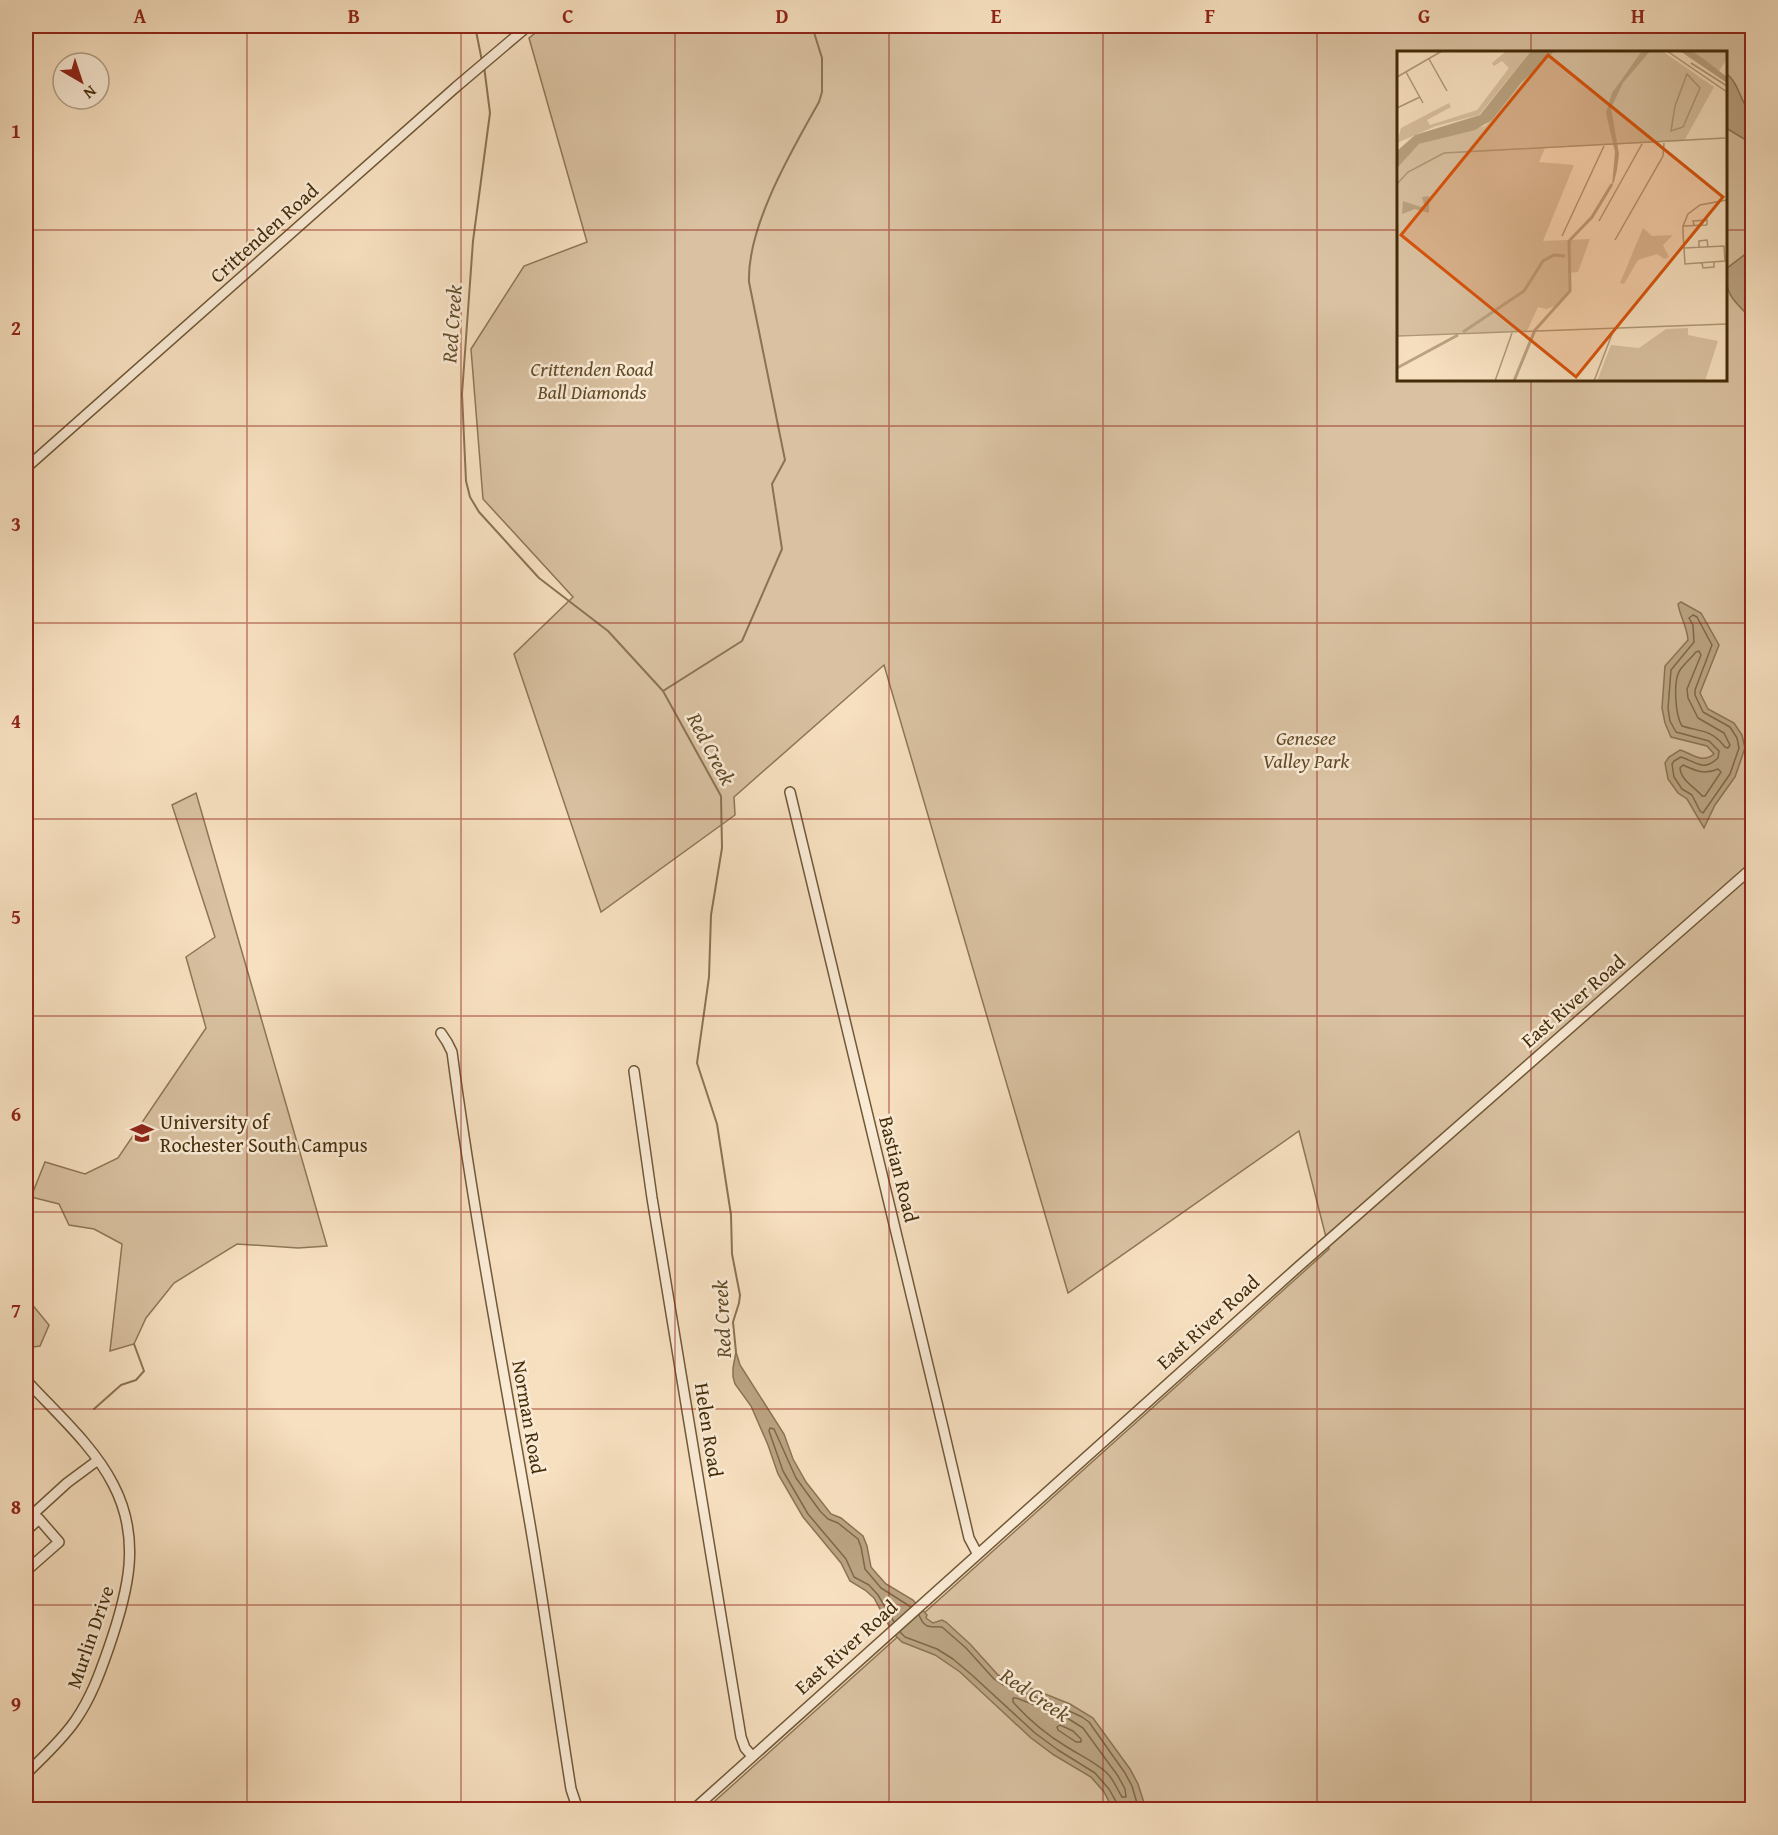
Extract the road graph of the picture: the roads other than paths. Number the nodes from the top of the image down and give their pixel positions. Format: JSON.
{"nodes":[{"id":1,"x":528,"y":26,"type":"edge"},
{"id":2,"x":26,"y":468,"type":"edge"},
{"id":3,"x":790,"y":792,"type":"dead end"},
{"id":4,"x":1752,"y":868,"type":"edge"},
{"id":5,"x":441,"y":1033,"type":"dead end"},
{"id":6,"x":634,"y":1071,"type":"dead end"},
{"id":7,"x":26,"y":1380,"type":"edge"},
{"id":8,"x":98,"y":1460,"type":"junction"},
{"id":9,"x":39,"y":1519,"type":"junction"},
{"id":10,"x":26,"y":1531,"type":"edge"},
{"id":11,"x":977,"y":1553,"type":"junction"},
{"id":12,"x":26,"y":1571,"type":"edge"},
{"id":13,"x":752,"y":1756,"type":"junction"},
{"id":14,"x":26,"y":1773,"type":"edge"},
{"id":15,"x":578,"y":1809,"type":"edge"},
{"id":16,"x":693,"y":1809,"type":"edge"}],
"edges":[{"from":1,"to":2,"type":"street","name":"Crittenden Road"},
{"from":3,"to":11,"type":"street","name":"Bastian Road"},
{"from":4,"to":11,"type":"street","name":"East River Road"},
{"from":5,"to":15,"type":"street","name":"Norman Road"},
{"from":6,"to":13,"type":"street","name":"Helen Road"},
{"from":7,"to":8,"type":"street","name":"Murlin Drive"},
{"from":8,"to":9,"type":"street"},
{"from":8,"to":14,"type":"street","name":"Murlin Drive"},
{"from":9,"to":10,"type":"street"},
{"from":9,"to":12,"type":"street"},
{"from":11,"to":13,"type":"street","name":"East River Road"},
{"from":13,"to":16,"type":"street","name":"East River Road"}]}
